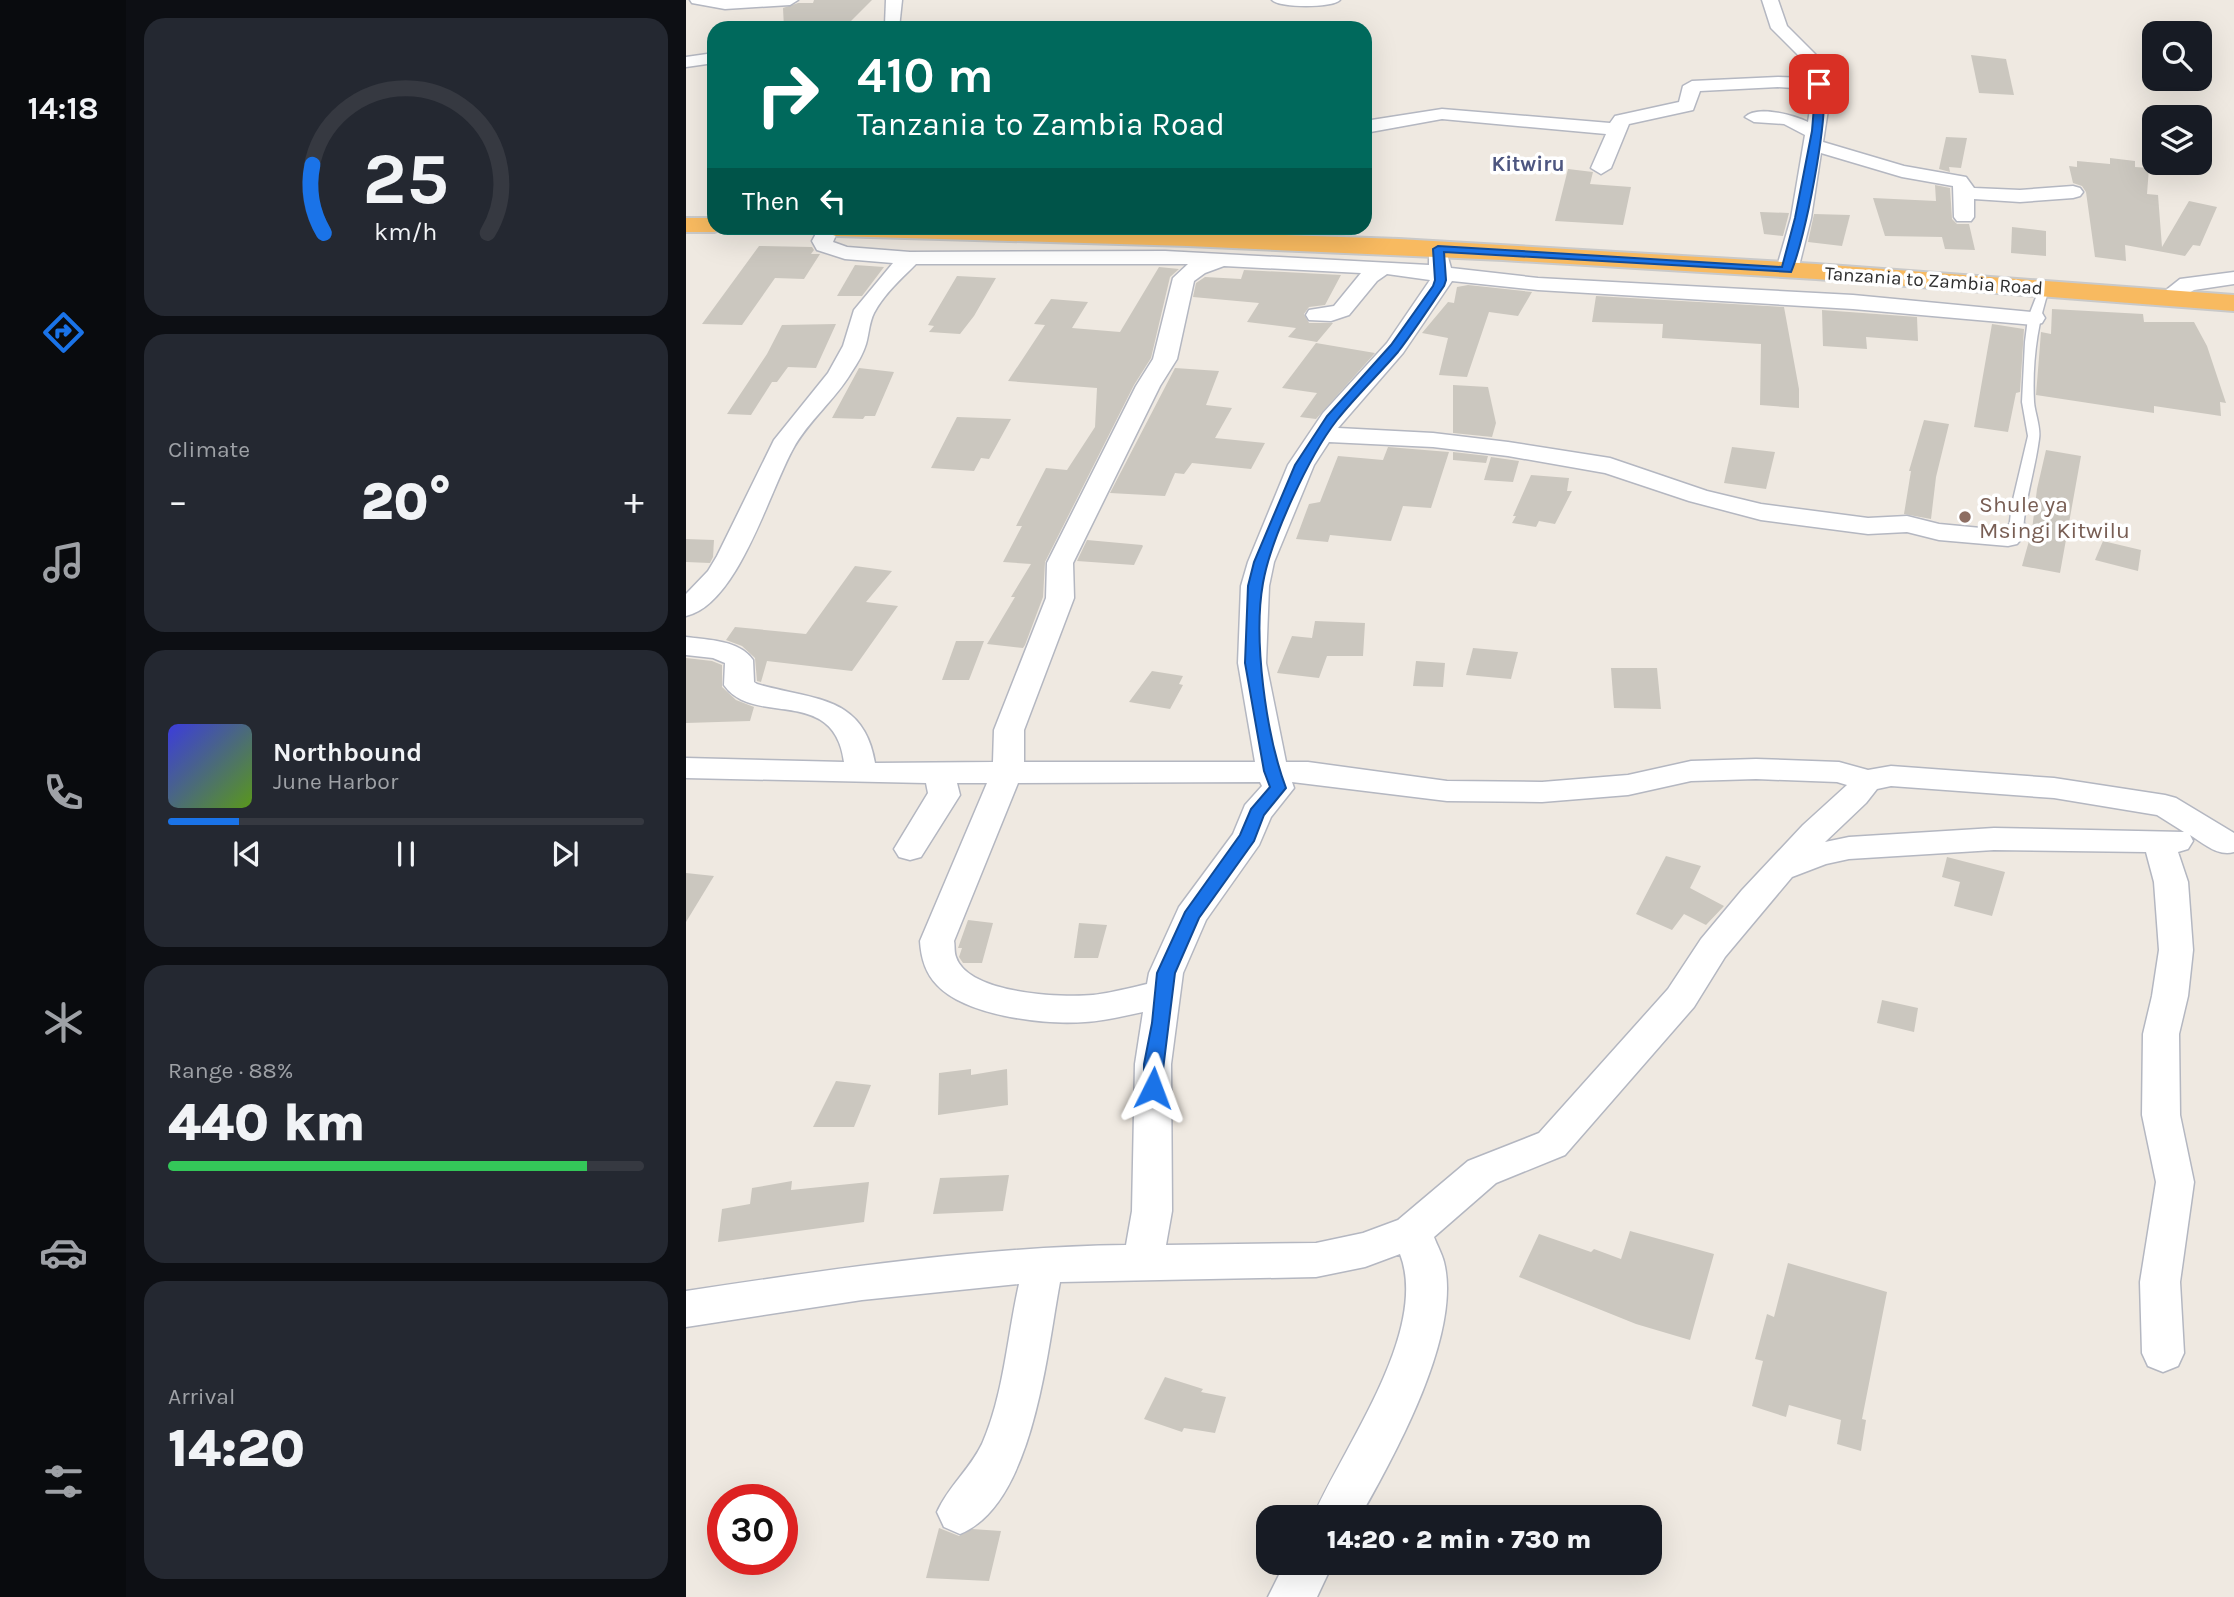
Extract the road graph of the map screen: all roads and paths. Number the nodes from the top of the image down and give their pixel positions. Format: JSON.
{"nodes":[{"id":1,"x":698,"y":0,"type":"edge"},
{"id":2,"x":790,"y":0,"type":"edge"},
{"id":3,"x":894,"y":0,"type":"edge"},
{"id":4,"x":1280,"y":0,"type":"edge"},
{"id":5,"x":1332,"y":0,"type":"edge"},
{"id":6,"x":1770,"y":0,"type":"edge"},
{"id":7,"x":893,"y":21,"type":"edge"},
{"id":8,"x":707,"y":59,"type":"edge"},
{"id":9,"x":686,"y":62,"type":"edge"},
{"id":10,"x":1819,"y":84,"type":"junction"},
{"id":11,"x":1754,"y":117,"type":"dead end"},
{"id":12,"x":1372,"y":126,"type":"edge"},
{"id":13,"x":1618,"y":129,"type":"junction"},
{"id":14,"x":1815,"y":139,"type":"junction"},
{"id":15,"x":1601,"y":168,"type":"dead end"},
{"id":16,"x":2073,"y":192,"type":"dead end"},
{"id":17,"x":1964,"y":193,"type":"junction"},
{"id":18,"x":1964,"y":217,"type":"dead end"},
{"id":19,"x":686,"y":225,"type":"edge"},
{"id":20,"x":707,"y":225,"type":"edge"},
{"id":21,"x":825,"y":235,"type":"edge"},
{"id":22,"x":1186,"y":235,"type":"edge"},
{"id":23,"x":910,"y":258,"type":"junction"},
{"id":24,"x":1220,"y":260,"type":"junction"},
{"id":25,"x":1439,"y":261,"type":"junction"},
{"id":26,"x":1378,"y":270,"type":"junction"},
{"id":27,"x":1787,"y":270,"type":"junction"},
{"id":28,"x":2234,"y":278,"type":"edge"},
{"id":29,"x":2044,"y":289,"type":"junction"},
{"id":30,"x":2167,"y":298,"type":"junction"},
{"id":31,"x":2234,"y":303,"type":"edge"},
{"id":32,"x":1317,"y":315,"type":"dead end"},
{"id":33,"x":2034,"y":318,"type":"junction"},
{"id":34,"x":1322,"y":435,"type":"junction"},
{"id":35,"x":2017,"y":530,"type":"joint"},
{"id":36,"x":686,"y":608,"type":"edge"},
{"id":37,"x":686,"y":646,"type":"edge"},
{"id":38,"x":686,"y":768,"type":"edge"},
{"id":39,"x":1272,"y":771,"type":"junction"},
{"id":40,"x":861,"y":773,"type":"junction"},
{"id":41,"x":940,"y":773,"type":"junction"},
{"id":42,"x":1008,"y":773,"type":"junction"},
{"id":43,"x":1867,"y":781,"type":"junction"},
{"id":44,"x":2159,"y":841,"type":"junction"},
{"id":45,"x":2231,"y":843,"type":"edge"},
{"id":46,"x":910,"y":849,"type":"dead end"},
{"id":47,"x":1780,"y":869,"type":"junction"},
{"id":48,"x":1164,"y":994,"type":"junction"},
{"id":49,"x":1412,"y":1232,"type":"junction"},
{"id":50,"x":1143,"y":1262,"type":"junction"},
{"id":51,"x":1042,"y":1265,"type":"junction"},
{"id":52,"x":686,"y":1308,"type":"edge"},
{"id":53,"x":2163,"y":1353,"type":"dead end"},
{"id":54,"x":1343,"y":1505,"type":"edge"},
{"id":55,"x":960,"y":1512,"type":"dead end"},
{"id":56,"x":1303,"y":1575,"type":"edge"},
{"id":57,"x":1290,"y":1597,"type":"edge"}],
"edges":[{"from":1,"to":2,"type":"street"},
{"from":3,"to":7,"type":"street"},
{"from":4,"to":5,"type":"street"},
{"from":6,"to":10,"type":"street"},
{"from":8,"to":9,"type":"street"},
{"from":10,"to":13,"type":"street"},
{"from":10,"to":14,"type":"street"},
{"from":11,"to":14,"type":"street"},
{"from":12,"to":13,"type":"street"},
{"from":13,"to":15,"type":"street"},
{"from":14,"to":17,"type":"street"},
{"from":14,"to":27,"type":"street"},
{"from":16,"to":17,"type":"street"},
{"from":17,"to":18,"type":"street"},
{"from":19,"to":20,"type":"highway"},
{"from":21,"to":23,"type":"street"},
{"from":22,"to":25,"type":"highway","name":"Tanzania to Zambia Road"},
{"from":23,"to":24,"type":"street"},
{"from":23,"to":36,"type":"street"},
{"from":24,"to":26,"type":"street"},
{"from":24,"to":42,"type":"street"},
{"from":25,"to":26,"type":"street"},
{"from":25,"to":27,"type":"highway","name":"Tanzania to Zambia Road"},
{"from":25,"to":33,"type":"street"},
{"from":25,"to":34,"type":"street"},
{"from":26,"to":32,"type":"street"},
{"from":27,"to":29,"type":"highway","name":"Tanzania to Zambia Road"},
{"from":28,"to":30,"type":"street"},
{"from":29,"to":30,"type":"highway","name":"Tanzania to Zambia Road"},
{"from":29,"to":33,"type":"lane"},
{"from":30,"to":31,"type":"highway","name":"Tanzania to Zambia Road"},
{"from":33,"to":35,"type":"lane"},
{"from":34,"to":35,"type":"street"},
{"from":34,"to":39,"type":"street"},
{"from":37,"to":40,"type":"street"},
{"from":38,"to":40,"type":"street"},
{"from":39,"to":42,"type":"street"},
{"from":39,"to":43,"type":"street"},
{"from":39,"to":48,"type":"street"},
{"from":40,"to":41,"type":"street"},
{"from":41,"to":42,"type":"street"},
{"from":41,"to":46,"type":"street"},
{"from":42,"to":48,"type":"street"},
{"from":43,"to":45,"type":"street"},
{"from":43,"to":47,"type":"street"},
{"from":44,"to":45,"type":"street"},
{"from":44,"to":47,"type":"street"},
{"from":44,"to":53,"type":"street"},
{"from":47,"to":49,"type":"street"},
{"from":48,"to":50,"type":"street"},
{"from":49,"to":50,"type":"street"},
{"from":49,"to":54,"type":"street"},
{"from":50,"to":51,"type":"street"},
{"from":51,"to":52,"type":"street"},
{"from":51,"to":55,"type":"street"},
{"from":56,"to":57,"type":"street"}]}
